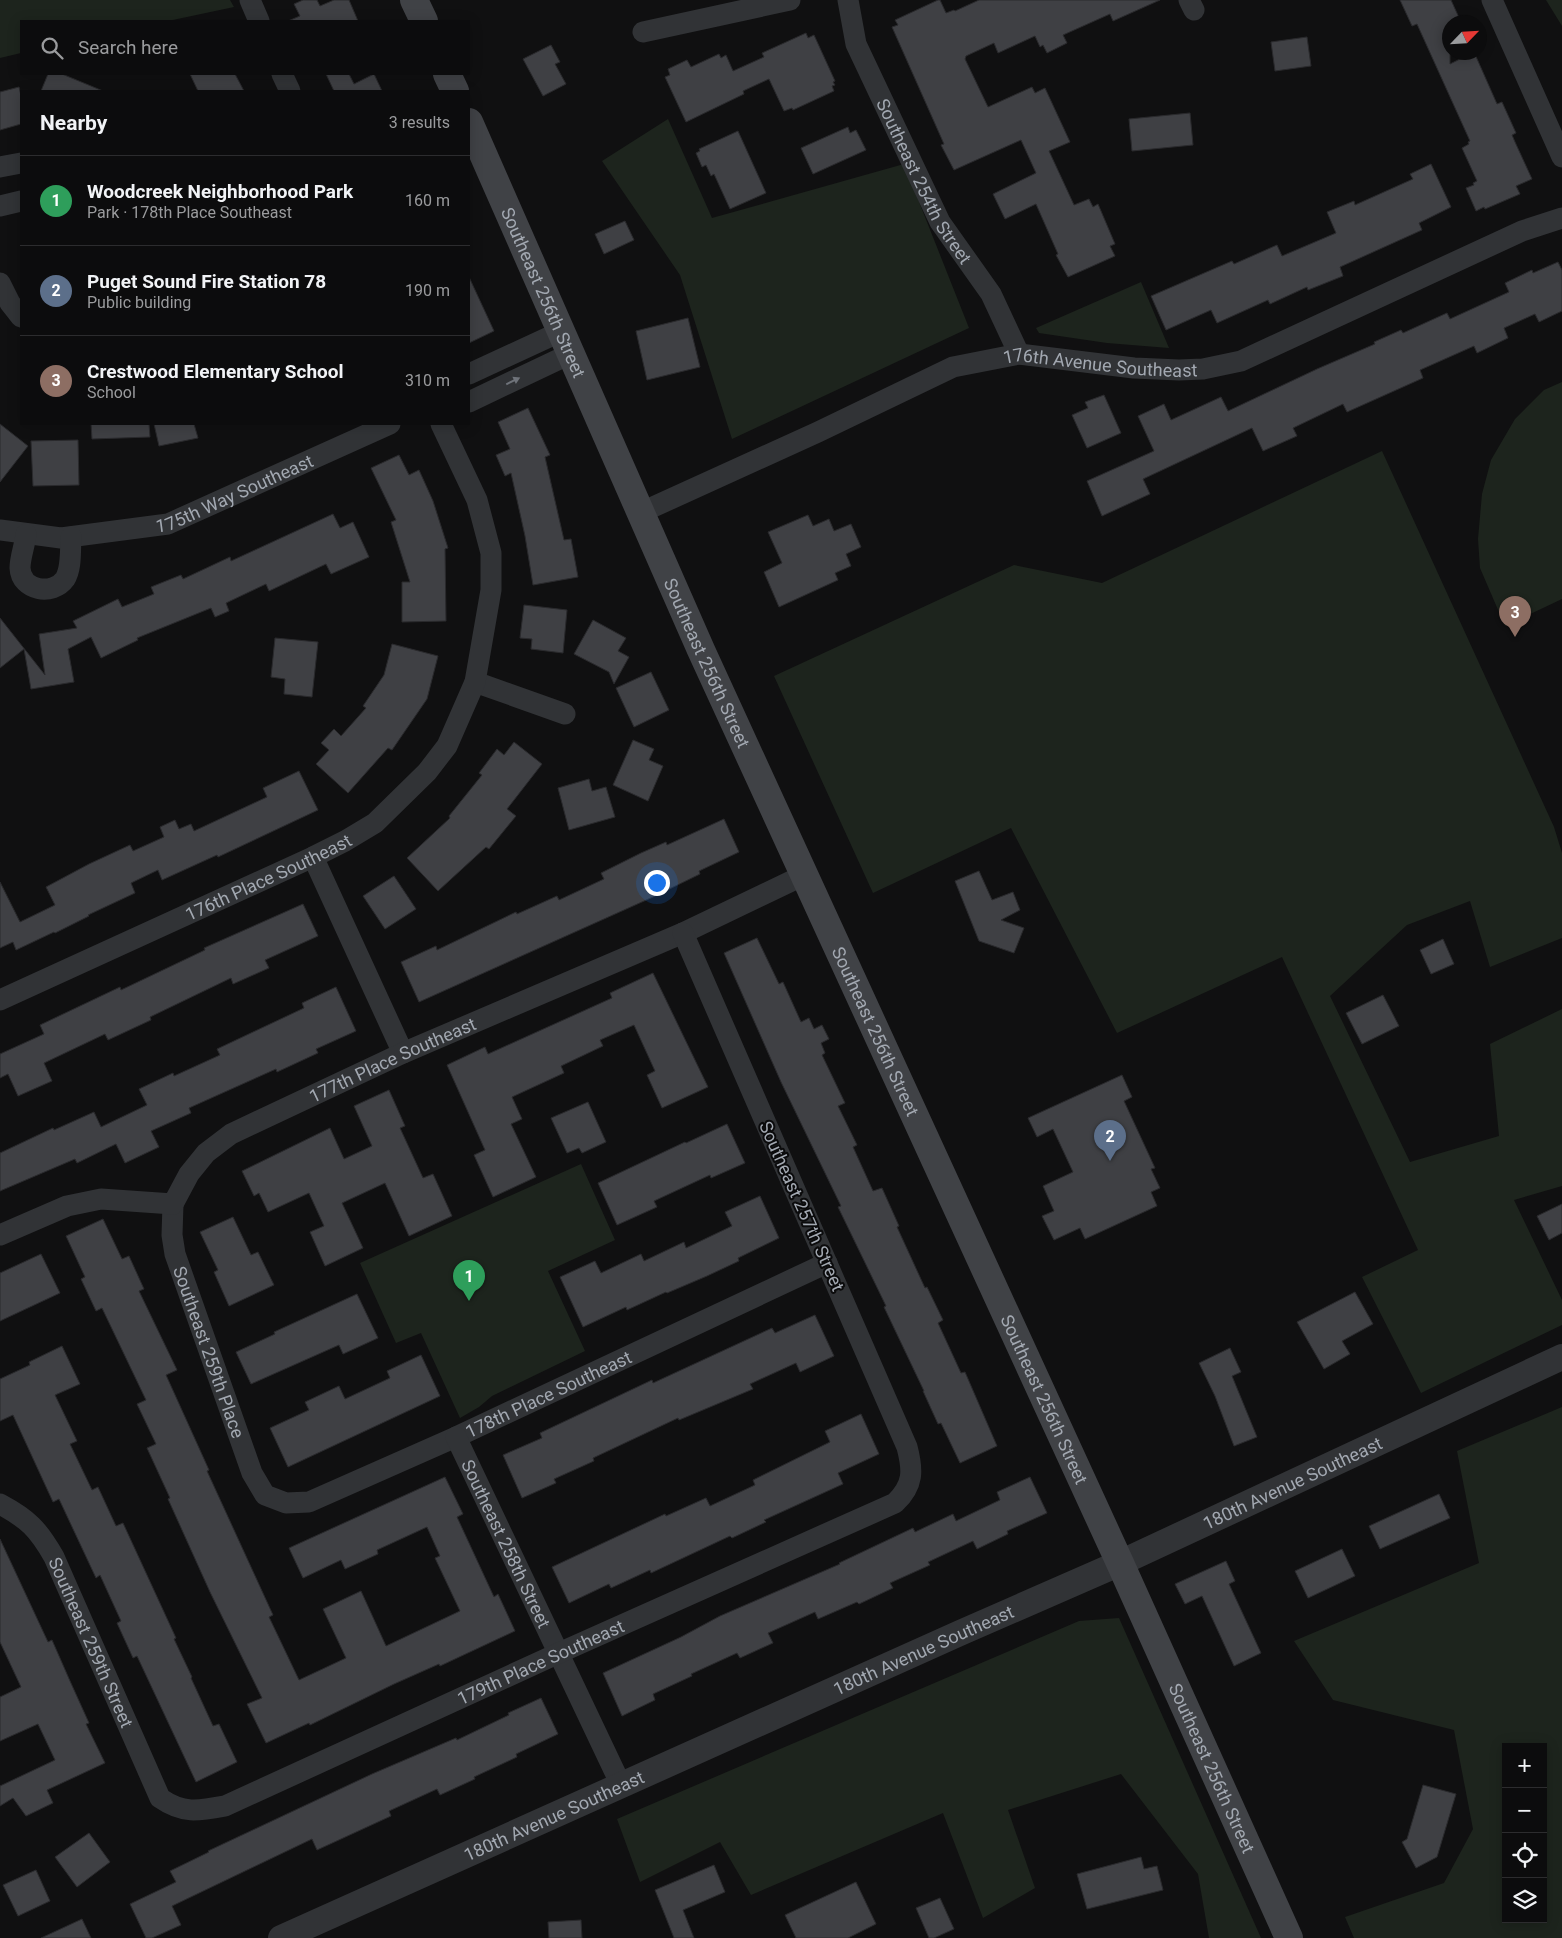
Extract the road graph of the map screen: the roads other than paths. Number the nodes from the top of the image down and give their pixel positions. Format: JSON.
{"nodes":[{"id":1,"x":250,"y":0,"type":"edge"},
{"id":2,"x":414,"y":0,"type":"edge"},
{"id":3,"x":790,"y":0,"type":"edge"},
{"id":4,"x":848,"y":0,"type":"edge"},
{"id":5,"x":1492,"y":0,"type":"edge"},
{"id":6,"x":259,"y":20,"type":"edge"},
{"id":7,"x":424,"y":20,"type":"edge"},
{"id":8,"x":643,"y":32,"type":"dead end"},
{"id":9,"x":282,"y":75,"type":"edge"},
{"id":10,"x":447,"y":75,"type":"edge"},
{"id":11,"x":290,"y":90,"type":"edge"},
{"id":12,"x":455,"y":90,"type":"edge"},
{"id":13,"x":470,"y":124,"type":"edge"},
{"id":14,"x":1562,"y":157,"type":"edge"},
{"id":15,"x":20,"y":163,"type":"edge"},
{"id":16,"x":0,"y":167,"type":"edge"},
{"id":17,"x":20,"y":201,"type":"edge"},
{"id":18,"x":0,"y":206,"type":"edge"},
{"id":19,"x":1562,"y":218,"type":"edge"},
{"id":20,"x":0,"y":283,"type":"edge"},
{"id":21,"x":20,"y":316,"type":"edge"},
{"id":22,"x":567,"y":342,"type":"junction"},
{"id":23,"x":1018,"y":354,"type":"junction"},
{"id":24,"x":470,"y":374,"type":"edge"},
{"id":25,"x":470,"y":401,"type":"edge"},
{"id":26,"x":388,"y":425,"type":"edge"},
{"id":27,"x":441,"y":425,"type":"edge"},
{"id":28,"x":642,"y":512,"type":"junction"},
{"id":29,"x":0,"y":530,"type":"edge"},
{"id":30,"x":26,"y":534,"type":"junction"},
{"id":31,"x":71,"y":537,"type":"junction"},
{"id":32,"x":475,"y":682,"type":"junction"},
{"id":33,"x":565,"y":714,"type":"dead end"},
{"id":34,"x":313,"y":857,"type":"junction"},
{"id":35,"x":804,"y":875,"type":"junction"},
{"id":36,"x":683,"y":933,"type":"junction"},
{"id":37,"x":0,"y":1000,"type":"edge"},
{"id":38,"x":403,"y":1053,"type":"junction"},
{"id":39,"x":173,"y":1204,"type":"junction"},
{"id":40,"x":0,"y":1235,"type":"edge"},
{"id":41,"x":827,"y":1263,"type":"junction"},
{"id":42,"x":1562,"y":1357,"type":"edge"},
{"id":43,"x":456,"y":1436,"type":"junction"},
{"id":44,"x":910,"y":1481,"type":"joint"},
{"id":45,"x":265,"y":1495,"type":"joint"},
{"id":46,"x":0,"y":1504,"type":"edge"},
{"id":47,"x":1120,"y":1563,"type":"junction"},
{"id":48,"x":559,"y":1653,"type":"junction"},
{"id":49,"x":621,"y":1785,"type":"junction"},
{"id":50,"x":160,"y":1798,"type":"joint"},
{"id":51,"x":281,"y":1938,"type":"edge"},
{"id":52,"x":1289,"y":1938,"type":"edge"}],
"edges":[{"from":1,"to":6,"type":"street"},
{"from":2,"to":7,"type":"main road"},
{"from":3,"to":8,"type":"street"},
{"from":4,"to":23,"type":"street","name":"Southeast 254th Street"},
{"from":5,"to":14,"type":"street"},
{"from":9,"to":11,"type":"street"},
{"from":10,"to":12,"type":"main road"},
{"from":13,"to":22,"type":"main road","name":"Southeast 256th Street"},
{"from":15,"to":16,"type":"street"},
{"from":17,"to":18,"type":"street"},
{"from":19,"to":23,"type":"street","name":"176th Avenue Southeast"},
{"from":20,"to":21,"type":"street"},
{"from":22,"to":24,"type":"street"},
{"from":25,"to":22,"type":"street","one_way":true},
{"from":22,"to":28,"type":"main road","name":"Southeast 256th Street"},
{"from":23,"to":28,"type":"street","name":"176th Avenue Southeast"},
{"from":26,"to":31,"type":"street","name":"175th Way Southeast"},
{"from":27,"to":32,"type":"street"},
{"from":28,"to":35,"type":"main road","name":"Southeast 256th Street"},
{"from":29,"to":30,"type":"street","name":"175th Way Southeast"},
{"from":30,"to":31,"type":"street","name":"175th Way Southeast"},
{"from":30,"to":31,"type":"street"},
{"from":32,"to":33,"type":"street"},
{"from":32,"to":34,"type":"street","name":"176th Place Southeast"},
{"from":34,"to":37,"type":"street","name":"176th Place Southeast"},
{"from":34,"to":38,"type":"street"},
{"from":35,"to":36,"type":"street","name":"177th Place Southeast"},
{"from":35,"to":47,"type":"main road","name":"Southeast 256th Street"},
{"from":36,"to":38,"type":"street","name":"177th Place Southeast"},
{"from":36,"to":41,"type":"street","name":"Southeast 257th Street"},
{"from":38,"to":39,"type":"street","name":"177th Place Southeast"},
{"from":39,"to":40,"type":"street"},
{"from":39,"to":45,"type":"street","name":"Southeast 259th Place"},
{"from":41,"to":43,"type":"street","name":"178th Place Southeast"},
{"from":41,"to":44,"type":"street","name":"Southeast 257th Street"},
{"from":42,"to":47,"type":"street","name":"180th Avenue Southeast"},
{"from":43,"to":45,"type":"street","name":"178th Place Southeast"},
{"from":43,"to":48,"type":"street","name":"Southeast 258th Street"},
{"from":44,"to":48,"type":"street","name":"179th Place Southeast"},
{"from":46,"to":50,"type":"street","name":"Southeast 259th Street"},
{"from":47,"to":49,"type":"street","name":"180th Avenue Southeast"},
{"from":47,"to":52,"type":"main road","name":"Southeast 256th Street"},
{"from":48,"to":49,"type":"street","name":"Southeast 258th Street"},
{"from":48,"to":50,"type":"street","name":"179th Place Southeast"},
{"from":49,"to":51,"type":"street","name":"180th Avenue Southeast"}]}
